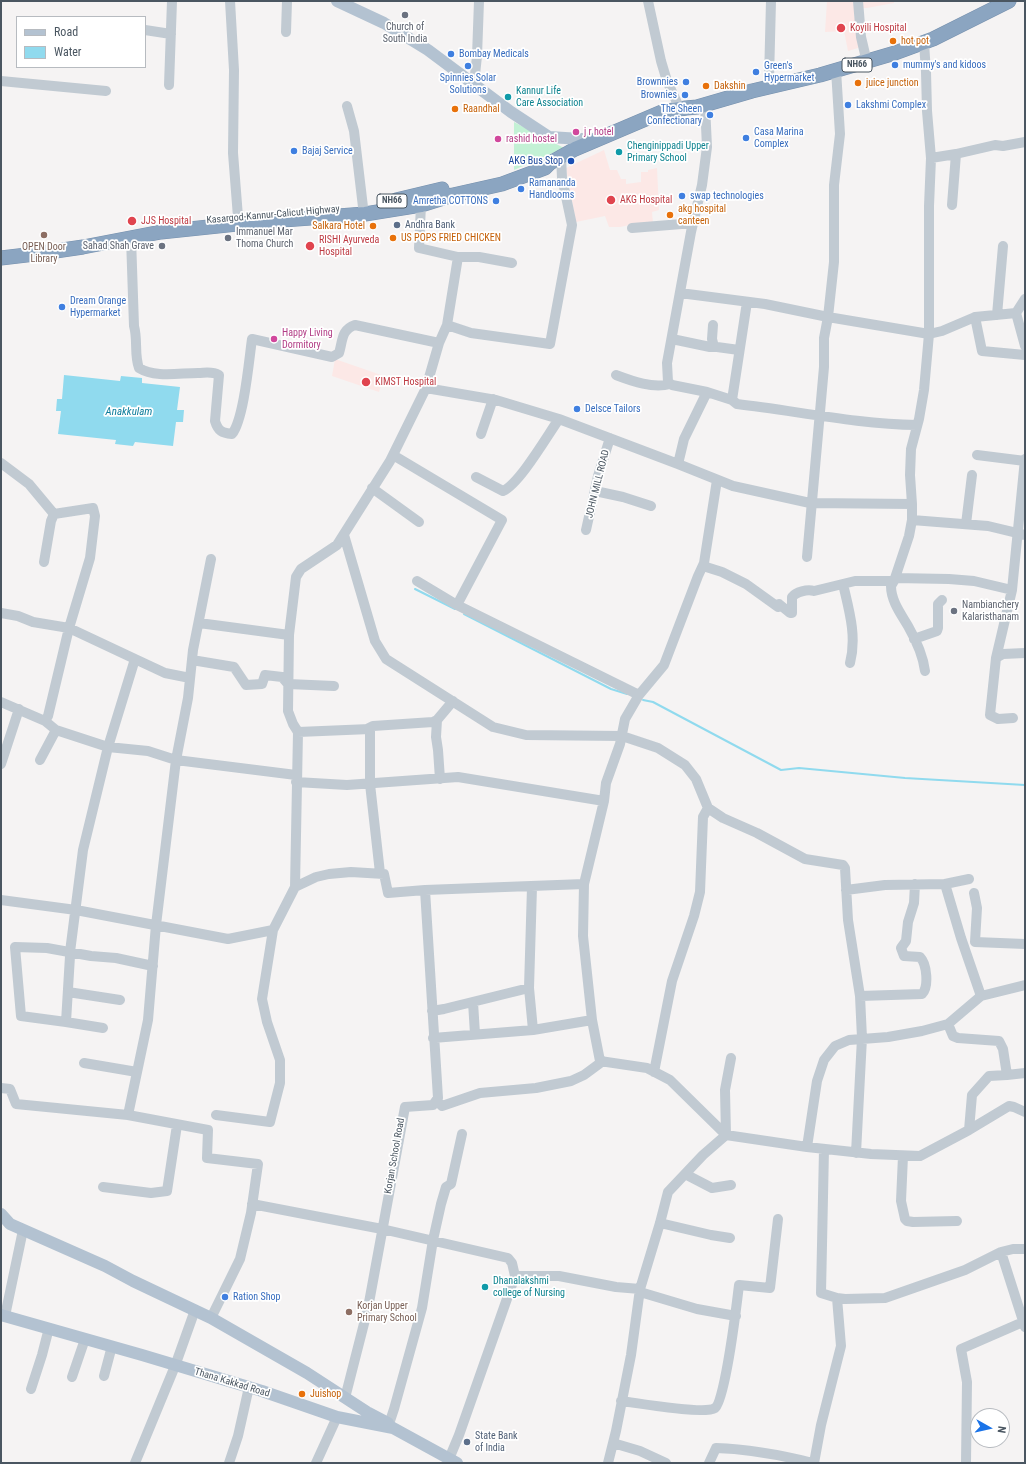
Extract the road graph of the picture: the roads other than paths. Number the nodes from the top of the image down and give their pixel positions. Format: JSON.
{"nodes":[{"id":1,"x":172,"y":1,"type":"edge"},
{"id":2,"x":230,"y":1,"type":"edge"},
{"id":3,"x":287,"y":1,"type":"edge"},
{"id":4,"x":338,"y":1,"type":"edge"},
{"id":5,"x":479,"y":1,"type":"edge"},
{"id":6,"x":648,"y":1,"type":"edge"},
{"id":7,"x":770,"y":1,"type":"edge"},
{"id":8,"x":858,"y":1,"type":"edge"},
{"id":9,"x":993,"y":1,"type":"edge"},
{"id":10,"x":1010,"y":1,"type":"edge"},
{"id":11,"x":146,"y":30,"type":"edge"},
{"id":12,"x":286,"y":32,"type":"dead end"},
{"id":13,"x":170,"y":34,"type":"junction"},
{"id":14,"x":924,"y":43,"type":"junction"},
{"id":15,"x":865,"y":54,"type":"junction"},
{"id":16,"x":836,"y":70,"type":"junction"},
{"id":17,"x":769,"y":79,"type":"junction"},
{"id":18,"x":1,"y":81,"type":"edge"},
{"id":19,"x":474,"y":84,"type":"junction"},
{"id":20,"x":169,"y":85,"type":"dead end"},
{"id":21,"x":106,"y":91,"type":"dead end"},
{"id":22,"x":347,"y":106,"type":"dead end"},
{"id":23,"x":692,"y":106,"type":"junction"},
{"id":24,"x":598,"y":140,"type":"junction"},
{"id":25,"x":1025,"y":142,"type":"edge"},
{"id":26,"x":956,"y":154,"type":"junction"},
{"id":27,"x":932,"y":158,"type":"junction"},
{"id":28,"x":551,"y":161,"type":"junction"},
{"id":29,"x":452,"y":191,"type":"junction"},
{"id":30,"x":952,"y":204,"type":"dead end"},
{"id":31,"x":420,"y":205,"type":"junction"},
{"id":32,"x":363,"y":207,"type":"junction"},
{"id":33,"x":238,"y":217,"type":"junction"},
{"id":34,"x":694,"y":223,"type":"junction"},
{"id":35,"x":632,"y":228,"type":"dead end"},
{"id":36,"x":131,"y":238,"type":"junction"},
{"id":37,"x":1003,"y":246,"type":"dead end"},
{"id":38,"x":1,"y":251,"type":"edge"},
{"id":39,"x":458,"y":257,"type":"junction"},
{"id":40,"x":1,"y":258,"type":"edge"},
{"id":41,"x":512,"y":263,"type":"dead end"},
{"id":42,"x":680,"y":293,"type":"junction"},
{"id":43,"x":1025,"y":299,"type":"edge"},
{"id":44,"x":747,"y":302,"type":"junction"},
{"id":45,"x":1016,"y":313,"type":"junction"},
{"id":46,"x":997,"y":315,"type":"junction"},
{"id":47,"x":828,"y":317,"type":"junction"},
{"id":48,"x":975,"y":317,"type":"junction"},
{"id":49,"x":447,"y":325,"type":"junction"},
{"id":50,"x":713,"y":325,"type":"dead end"},
{"id":51,"x":929,"y":334,"type":"junction"},
{"id":52,"x":672,"y":339,"type":"junction"},
{"id":53,"x":439,"y":343,"type":"junction"},
{"id":54,"x":1025,"y":346,"type":"edge"},
{"id":55,"x":714,"y":347,"type":"junction"},
{"id":56,"x":739,"y":350,"type":"junction"},
{"id":57,"x":1025,"y":355,"type":"edge"},
{"id":58,"x":616,"y":375,"type":"dead end"},
{"id":59,"x":670,"y":384,"type":"junction"},
{"id":60,"x":426,"y":388,"type":"junction"},
{"id":61,"x":707,"y":392,"type":"junction"},
{"id":62,"x":493,"y":399,"type":"junction"},
{"id":63,"x":732,"y":400,"type":"junction"},
{"id":64,"x":819,"y":416,"type":"junction"},
{"id":65,"x":559,"y":419,"type":"junction"},
{"id":66,"x":918,"y":425,"type":"junction"},
{"id":67,"x":481,"y":434,"type":"dead end"},
{"id":68,"x":610,"y":438,"type":"junction"},
{"id":69,"x":977,"y":455,"type":"dead end"},
{"id":70,"x":393,"y":456,"type":"junction"},
{"id":71,"x":1025,"y":460,"type":"edge"},
{"id":72,"x":1,"y":463,"type":"edge"},
{"id":73,"x":678,"y":464,"type":"junction"},
{"id":74,"x":972,"y":475,"type":"dead end"},
{"id":75,"x":476,"y":477,"type":"dead end"},
{"id":76,"x":717,"y":480,"type":"junction"},
{"id":77,"x":372,"y":488,"type":"junction"},
{"id":78,"x":595,"y":491,"type":"junction"},
{"id":79,"x":810,"y":504,"type":"junction"},
{"id":80,"x":912,"y":504,"type":"junction"},
{"id":81,"x":651,"y":506,"type":"dead end"},
{"id":82,"x":54,"y":514,"type":"junction"},
{"id":83,"x":912,"y":520,"type":"junction"},
{"id":84,"x":419,"y":522,"type":"dead end"},
{"id":85,"x":966,"y":524,"type":"junction"},
{"id":86,"x":586,"y":530,"type":"dead end"},
{"id":87,"x":1021,"y":533,"type":"edge"},
{"id":88,"x":344,"y":535,"type":"junction"},
{"id":89,"x":807,"y":557,"type":"dead end"},
{"id":90,"x":211,"y":559,"type":"dead end"},
{"id":91,"x":44,"y":562,"type":"dead end"},
{"id":92,"x":703,"y":566,"type":"junction"},
{"id":93,"x":895,"y":579,"type":"junction"},
{"id":94,"x":416,"y":581,"type":"dead end"},
{"id":95,"x":843,"y":584,"type":"junction"},
{"id":96,"x":1012,"y":590,"type":"junction"},
{"id":97,"x":942,"y":600,"type":"dead end"},
{"id":98,"x":457,"y":604,"type":"junction"},
{"id":99,"x":1,"y":613,"type":"edge"},
{"id":100,"x":198,"y":623,"type":"junction"},
{"id":101,"x":69,"y":628,"type":"junction"},
{"id":102,"x":289,"y":636,"type":"junction"},
{"id":103,"x":914,"y":639,"type":"junction"},
{"id":104,"x":1025,"y":653,"type":"edge"},
{"id":105,"x":135,"y":658,"type":"junction"},
{"id":106,"x":996,"y":658,"type":"junction"},
{"id":107,"x":192,"y":660,"type":"junction"},
{"id":108,"x":850,"y":662,"type":"dead end"},
{"id":109,"x":925,"y":671,"type":"dead end"},
{"id":110,"x":190,"y":678,"type":"junction"},
{"id":111,"x":288,"y":684,"type":"junction"},
{"id":112,"x":334,"y":686,"type":"dead end"},
{"id":113,"x":639,"y":695,"type":"junction"},
{"id":114,"x":453,"y":701,"type":"junction"},
{"id":115,"x":1,"y":702,"type":"edge"},
{"id":116,"x":19,"y":710,"type":"junction"},
{"id":117,"x":1013,"y":718,"type":"dead end"},
{"id":118,"x":437,"y":720,"type":"junction"},
{"id":119,"x":45,"y":721,"type":"junction"},
{"id":120,"x":367,"y":729,"type":"junction"},
{"id":121,"x":56,"y":730,"type":"junction"},
{"id":122,"x":298,"y":732,"type":"junction"},
{"id":123,"x":622,"y":736,"type":"junction"},
{"id":124,"x":108,"y":747,"type":"junction"},
{"id":125,"x":40,"y":760,"type":"dead end"},
{"id":126,"x":176,"y":760,"type":"junction"},
{"id":127,"x":1,"y":764,"type":"edge"},
{"id":128,"x":296,"y":778,"type":"junction"},
{"id":129,"x":440,"y":779,"type":"junction"},
{"id":130,"x":370,"y":784,"type":"junction"},
{"id":131,"x":604,"y":801,"type":"junction"},
{"id":132,"x":708,"y":808,"type":"junction"},
{"id":133,"x":380,"y":873,"type":"junction"},
{"id":134,"x":969,"y":879,"type":"dead end"},
{"id":135,"x":584,"y":884,"type":"junction"},
{"id":136,"x":915,"y":884,"type":"junction"},
{"id":137,"x":945,"y":884,"type":"junction"},
{"id":138,"x":295,"y":887,"type":"junction"},
{"id":139,"x":532,"y":887,"type":"junction"},
{"id":140,"x":425,"y":890,"type":"junction"},
{"id":141,"x":846,"y":890,"type":"junction"},
{"id":142,"x":974,"y":892,"type":"dead end"},
{"id":143,"x":1,"y":900,"type":"edge"},
{"id":144,"x":76,"y":910,"type":"junction"},
{"id":145,"x":156,"y":925,"type":"junction"},
{"id":146,"x":273,"y":930,"type":"junction"},
{"id":147,"x":1025,"y":944,"type":"edge"},
{"id":148,"x":70,"y":952,"type":"junction"},
{"id":149,"x":153,"y":966,"type":"junction"},
{"id":150,"x":1025,"y":985,"type":"edge"},
{"id":151,"x":529,"y":988,"type":"junction"},
{"id":152,"x":68,"y":992,"type":"junction"},
{"id":153,"x":860,"y":996,"type":"junction"},
{"id":154,"x":981,"y":996,"type":"junction"},
{"id":155,"x":120,"y":1000,"type":"dead end"},
{"id":156,"x":473,"y":1002,"type":"junction"},
{"id":157,"x":432,"y":1011,"type":"junction"},
{"id":158,"x":592,"y":1020,"type":"junction"},
{"id":159,"x":66,"y":1022,"type":"junction"},
{"id":160,"x":948,"y":1024,"type":"junction"},
{"id":161,"x":103,"y":1028,"type":"dead end"},
{"id":162,"x":533,"y":1030,"type":"junction"},
{"id":163,"x":475,"y":1034,"type":"junction"},
{"id":164,"x":433,"y":1038,"type":"junction"},
{"id":165,"x":862,"y":1038,"type":"junction"},
{"id":166,"x":730,"y":1058,"type":"dead end"},
{"id":167,"x":603,"y":1061,"type":"junction"},
{"id":168,"x":84,"y":1063,"type":"dead end"},
{"id":169,"x":137,"y":1072,"type":"junction"},
{"id":170,"x":654,"y":1072,"type":"junction"},
{"id":171,"x":1025,"y":1073,"type":"edge"},
{"id":172,"x":1007,"y":1075,"type":"junction"},
{"id":173,"x":1,"y":1088,"type":"edge"},
{"id":174,"x":438,"y":1102,"type":"dead end"},
{"id":175,"x":1025,"y":1112,"type":"edge"},
{"id":176,"x":128,"y":1115,"type":"junction"},
{"id":177,"x":216,"y":1115,"type":"dead end"},
{"id":178,"x":177,"y":1124,"type":"junction"},
{"id":179,"x":969,"y":1130,"type":"junction"},
{"id":180,"x":462,"y":1134,"type":"dead end"},
{"id":181,"x":726,"y":1135,"type":"junction"},
{"id":182,"x":807,"y":1147,"type":"junction"},
{"id":183,"x":824,"y":1149,"type":"junction"},
{"id":184,"x":856,"y":1153,"type":"junction"},
{"id":185,"x":903,"y":1156,"type":"junction"},
{"id":186,"x":685,"y":1174,"type":"junction"},
{"id":187,"x":731,"y":1185,"type":"dead end"},
{"id":188,"x":103,"y":1187,"type":"dead end"},
{"id":189,"x":252,"y":1204,"type":"junction"},
{"id":190,"x":1,"y":1214,"type":"edge"},
{"id":191,"x":778,"y":1219,"type":"dead end"},
{"id":192,"x":957,"y":1221,"type":"dead end"},
{"id":193,"x":660,"y":1224,"type":"junction"},
{"id":194,"x":382,"y":1229,"type":"junction"},
{"id":195,"x":23,"y":1230,"type":"junction"},
{"id":196,"x":730,"y":1238,"type":"dead end"},
{"id":197,"x":433,"y":1240,"type":"junction"},
{"id":198,"x":1025,"y":1249,"type":"edge"},
{"id":199,"x":1001,"y":1252,"type":"junction"},
{"id":200,"x":515,"y":1276,"type":"junction"},
{"id":201,"x":640,"y":1291,"type":"junction"},
{"id":202,"x":837,"y":1298,"type":"junction"},
{"id":203,"x":195,"y":1310,"type":"junction"},
{"id":204,"x":3,"y":1315,"type":"edge"},
{"id":205,"x":736,"y":1316,"type":"junction"},
{"id":206,"x":211,"y":1318,"type":"junction"},
{"id":207,"x":1024,"y":1325,"type":"edge"},
{"id":208,"x":49,"y":1328,"type":"junction"},
{"id":209,"x":85,"y":1339,"type":"junction"},
{"id":210,"x":112,"y":1346,"type":"junction"},
{"id":211,"x":175,"y":1366,"type":"junction"},
{"id":212,"x":104,"y":1376,"type":"dead end"},
{"id":213,"x":72,"y":1377,"type":"dead end"},
{"id":214,"x":250,"y":1387,"type":"junction"},
{"id":215,"x":31,"y":1389,"type":"dead end"},
{"id":216,"x":345,"y":1398,"type":"junction"},
{"id":217,"x":621,"y":1401,"type":"junction"},
{"id":218,"x":337,"y":1417,"type":"junction"},
{"id":219,"x":391,"y":1426,"type":"junction"},
{"id":220,"x":613,"y":1443,"type":"junction"},
{"id":221,"x":453,"y":1461,"type":"edge"},
{"id":222,"x":135,"y":1463,"type":"edge"},
{"id":223,"x":229,"y":1463,"type":"edge"},
{"id":224,"x":316,"y":1463,"type":"edge"},
{"id":225,"x":608,"y":1463,"type":"edge"},
{"id":226,"x":666,"y":1463,"type":"edge"},
{"id":227,"x":709,"y":1463,"type":"edge"},
{"id":228,"x":814,"y":1463,"type":"edge"},
{"id":229,"x":966,"y":1463,"type":"edge"}],
"edges":[{"from":1,"to":13,"type":"street"},
{"from":2,"to":33,"type":"street"},
{"from":3,"to":12,"type":"street"},
{"from":4,"to":19,"type":"main road"},
{"from":5,"to":19,"type":"street"},
{"from":6,"to":23,"type":"street"},
{"from":7,"to":17,"type":"street"},
{"from":8,"to":15,"type":"street"},
{"from":9,"to":15,"type":"highway","name":"Kasargod-Kannur-Calicut Highway","number":"NH66"},
{"from":10,"to":14,"type":"highway","name":"Kasargod-Kannur-Calicut Highway","number":"NH66"},
{"from":11,"to":13,"type":"street"},
{"from":13,"to":20,"type":"street"},
{"from":14,"to":16,"type":"highway","name":"Kasargod-Kannur-Calicut Highway","number":"NH66"},
{"from":14,"to":27,"type":"street"},
{"from":15,"to":17,"type":"highway","name":"Kasargod-Kannur-Calicut Highway","number":"NH66"},
{"from":16,"to":23,"type":"highway","name":"Kasargod-Kannur-Calicut Highway","number":"NH66"},
{"from":16,"to":47,"type":"street"},
{"from":17,"to":23,"type":"highway","name":"Kasargod-Kannur-Calicut Highway","number":"NH66"},
{"from":18,"to":21,"type":"street"},
{"from":19,"to":24,"type":"main road"},
{"from":22,"to":32,"type":"street"},
{"from":23,"to":24,"type":"highway","name":"Kasargod-Kannur-Calicut Highway","number":"NH66"},
{"from":23,"to":34,"type":"street"},
{"from":24,"to":28,"type":"highway","name":"Kasargod-Kannur-Calicut Highway","number":"NH66"},
{"from":25,"to":26,"type":"street"},
{"from":26,"to":27,"type":"street"},
{"from":26,"to":30,"type":"street"},
{"from":27,"to":51,"type":"street"},
{"from":28,"to":29,"type":"highway","name":"Kasargod-Kannur-Calicut Highway","number":"NH66"},
{"from":28,"to":49,"type":"street"},
{"from":29,"to":31,"type":"highway","name":"Kasargod-Kannur-Calicut Highway","number":"NH66"},
{"from":29,"to":32,"type":"highway","name":"Kasargod-Kannur-Calicut Highway","number":"NH66"},
{"from":31,"to":36,"type":"highway","name":"Kasargod-Kannur-Calicut Highway","number":"NH66"},
{"from":31,"to":39,"type":"street"},
{"from":32,"to":33,"type":"highway","name":"Kasargod-Kannur-Calicut Highway","number":"NH66"},
{"from":33,"to":38,"type":"highway","name":"Kasargod-Kannur-Calicut Highway","number":"NH66"},
{"from":34,"to":35,"type":"street"},
{"from":34,"to":42,"type":"street"},
{"from":36,"to":40,"type":"highway","name":"Kasargod-Kannur-Calicut Highway","number":"NH66"},
{"from":36,"to":53,"type":"street"},
{"from":37,"to":46,"type":"street"},
{"from":39,"to":41,"type":"street"},
{"from":39,"to":49,"type":"street"},
{"from":42,"to":44,"type":"street"},
{"from":42,"to":52,"type":"street"},
{"from":43,"to":45,"type":"street"},
{"from":44,"to":47,"type":"street"},
{"from":44,"to":56,"type":"street"},
{"from":45,"to":46,"type":"street"},
{"from":45,"to":54,"type":"street"},
{"from":46,"to":48,"type":"street"},
{"from":47,"to":51,"type":"street"},
{"from":47,"to":64,"type":"street"},
{"from":48,"to":51,"type":"street"},
{"from":48,"to":57,"type":"street"},
{"from":49,"to":53,"type":"street"},
{"from":50,"to":55,"type":"street"},
{"from":51,"to":66,"type":"street"},
{"from":52,"to":55,"type":"street"},
{"from":52,"to":59,"type":"street"},
{"from":53,"to":60,"type":"street"},
{"from":55,"to":56,"type":"street"},
{"from":56,"to":63,"type":"street"},
{"from":58,"to":59,"type":"street"},
{"from":59,"to":61,"type":"street"},
{"from":60,"to":62,"type":"street"},
{"from":60,"to":70,"type":"street"},
{"from":61,"to":63,"type":"street"},
{"from":61,"to":73,"type":"street"},
{"from":62,"to":65,"type":"street"},
{"from":62,"to":67,"type":"street"},
{"from":63,"to":64,"type":"street"},
{"from":64,"to":66,"type":"street"},
{"from":64,"to":79,"type":"street"},
{"from":65,"to":68,"type":"street"},
{"from":65,"to":75,"type":"street"},
{"from":66,"to":80,"type":"street"},
{"from":68,"to":73,"type":"street"},
{"from":68,"to":78,"type":"street","name":"JOHN MILL ROAD"},
{"from":69,"to":71,"type":"street"},
{"from":70,"to":77,"type":"street"},
{"from":70,"to":98,"type":"street"},
{"from":71,"to":87,"type":"street"},
{"from":72,"to":82,"type":"street"},
{"from":73,"to":76,"type":"street"},
{"from":74,"to":85,"type":"street"},
{"from":76,"to":79,"type":"street"},
{"from":76,"to":92,"type":"street"},
{"from":77,"to":84,"type":"street"},
{"from":77,"to":88,"type":"street"},
{"from":78,"to":81,"type":"street"},
{"from":78,"to":86,"type":"street","name":"JOHN MILL ROAD"},
{"from":79,"to":80,"type":"street"},
{"from":79,"to":89,"type":"street"},
{"from":80,"to":83,"type":"street"},
{"from":82,"to":91,"type":"street"},
{"from":82,"to":101,"type":"street"},
{"from":83,"to":85,"type":"street"},
{"from":83,"to":93,"type":"street"},
{"from":85,"to":87,"type":"street"},
{"from":87,"to":96,"type":"street"},
{"from":88,"to":102,"type":"street"},
{"from":88,"to":114,"type":"street"},
{"from":90,"to":100,"type":"street"},
{"from":92,"to":95,"type":"street"},
{"from":92,"to":113,"type":"street"},
{"from":93,"to":95,"type":"street"},
{"from":93,"to":96,"type":"street"},
{"from":93,"to":103,"type":"street"},
{"from":94,"to":98,"type":"street"},
{"from":95,"to":108,"type":"street"},
{"from":96,"to":106,"type":"street"},
{"from":97,"to":103,"type":"street"},
{"from":98,"to":113,"type":"street"},
{"from":99,"to":101,"type":"street"},
{"from":100,"to":102,"type":"street"},
{"from":100,"to":107,"type":"street"},
{"from":101,"to":105,"type":"street"},
{"from":101,"to":119,"type":"street"},
{"from":102,"to":111,"type":"street"},
{"from":103,"to":109,"type":"street"},
{"from":104,"to":106,"type":"street"},
{"from":105,"to":110,"type":"street"},
{"from":105,"to":124,"type":"street"},
{"from":106,"to":117,"type":"street"},
{"from":107,"to":110,"type":"street"},
{"from":107,"to":111,"type":"street"},
{"from":110,"to":126,"type":"street"},
{"from":111,"to":112,"type":"street"},
{"from":111,"to":122,"type":"street"},
{"from":113,"to":123,"type":"street"},
{"from":114,"to":118,"type":"street"},
{"from":114,"to":123,"type":"street"},
{"from":115,"to":116,"type":"street"},
{"from":116,"to":119,"type":"street"},
{"from":116,"to":127,"type":"street"},
{"from":118,"to":120,"type":"street"},
{"from":118,"to":129,"type":"street"},
{"from":119,"to":121,"type":"street"},
{"from":120,"to":122,"type":"street"},
{"from":120,"to":130,"type":"street"},
{"from":121,"to":124,"type":"street"},
{"from":121,"to":125,"type":"street"},
{"from":122,"to":128,"type":"street"},
{"from":123,"to":131,"type":"street"},
{"from":123,"to":132,"type":"street"},
{"from":124,"to":126,"type":"street"},
{"from":124,"to":144,"type":"street"},
{"from":126,"to":128,"type":"street"},
{"from":126,"to":145,"type":"street"},
{"from":128,"to":130,"type":"street"},
{"from":128,"to":138,"type":"street"},
{"from":129,"to":130,"type":"street"},
{"from":129,"to":131,"type":"street"},
{"from":130,"to":133,"type":"street"},
{"from":131,"to":135,"type":"street"},
{"from":132,"to":141,"type":"street"},
{"from":132,"to":170,"type":"street"},
{"from":133,"to":138,"type":"street"},
{"from":133,"to":140,"type":"street"},
{"from":134,"to":137,"type":"street"},
{"from":135,"to":139,"type":"street"},
{"from":135,"to":158,"type":"street"},
{"from":136,"to":137,"type":"street"},
{"from":136,"to":141,"type":"street"},
{"from":136,"to":153,"type":"street"},
{"from":137,"to":154,"type":"street"},
{"from":138,"to":146,"type":"street"},
{"from":139,"to":140,"type":"street"},
{"from":139,"to":151,"type":"street"},
{"from":140,"to":157,"type":"street","name":"Korjan School Road"},
{"from":141,"to":153,"type":"street"},
{"from":142,"to":147,"type":"street"},
{"from":143,"to":144,"type":"street"},
{"from":144,"to":145,"type":"street"},
{"from":144,"to":148,"type":"street"},
{"from":145,"to":146,"type":"street"},
{"from":145,"to":149,"type":"street"},
{"from":146,"to":177,"type":"street"},
{"from":148,"to":149,"type":"street"},
{"from":148,"to":152,"type":"street"},
{"from":148,"to":159,"type":"street"},
{"from":149,"to":169,"type":"street"},
{"from":150,"to":154,"type":"street"},
{"from":151,"to":156,"type":"street"},
{"from":151,"to":162,"type":"street"},
{"from":152,"to":155,"type":"street"},
{"from":152,"to":159,"type":"street"},
{"from":153,"to":165,"type":"street"},
{"from":154,"to":160,"type":"street"},
{"from":156,"to":157,"type":"street"},
{"from":156,"to":163,"type":"street"},
{"from":157,"to":164,"type":"street","name":"Korjan School Road"},
{"from":158,"to":162,"type":"street"},
{"from":158,"to":167,"type":"street"},
{"from":159,"to":161,"type":"street"},
{"from":160,"to":165,"type":"street"},
{"from":160,"to":172,"type":"street"},
{"from":162,"to":163,"type":"street"},
{"from":163,"to":164,"type":"street"},
{"from":164,"to":194,"type":"street","name":"Korjan School Road"},
{"from":165,"to":182,"type":"street"},
{"from":165,"to":184,"type":"street"},
{"from":166,"to":181,"type":"street"},
{"from":167,"to":170,"type":"street"},
{"from":167,"to":174,"type":"street"},
{"from":168,"to":169,"type":"street"},
{"from":169,"to":176,"type":"street"},
{"from":170,"to":181,"type":"street"},
{"from":171,"to":172,"type":"street"},
{"from":172,"to":179,"type":"street"},
{"from":173,"to":176,"type":"street"},
{"from":175,"to":179,"type":"street"},
{"from":176,"to":178,"type":"street"},
{"from":178,"to":188,"type":"street"},
{"from":178,"to":189,"type":"street"},
{"from":179,"to":185,"type":"street"},
{"from":180,"to":197,"type":"street"},
{"from":181,"to":182,"type":"street"},
{"from":181,"to":186,"type":"street"},
{"from":182,"to":183,"type":"street"},
{"from":183,"to":184,"type":"street"},
{"from":183,"to":202,"type":"street"},
{"from":184,"to":185,"type":"street"},
{"from":185,"to":192,"type":"street"},
{"from":186,"to":187,"type":"street"},
{"from":186,"to":193,"type":"street"},
{"from":189,"to":194,"type":"street"},
{"from":189,"to":206,"type":"street"},
{"from":190,"to":195,"type":"main road"},
{"from":191,"to":205,"type":"street"},
{"from":193,"to":196,"type":"street"},
{"from":193,"to":201,"type":"street"},
{"from":194,"to":197,"type":"street"},
{"from":194,"to":216,"type":"street","name":"Korjan School Road"},
{"from":195,"to":203,"type":"main road"},
{"from":195,"to":204,"type":"street"},
{"from":197,"to":200,"type":"street"},
{"from":197,"to":219,"type":"street"},
{"from":198,"to":199,"type":"street"},
{"from":199,"to":202,"type":"street"},
{"from":199,"to":207,"type":"street"},
{"from":200,"to":201,"type":"street"},
{"from":200,"to":221,"type":"street"},
{"from":201,"to":205,"type":"street"},
{"from":201,"to":217,"type":"street"},
{"from":202,"to":228,"type":"street"},
{"from":203,"to":206,"type":"main road"},
{"from":203,"to":211,"type":"street"},
{"from":204,"to":208,"type":"main road","name":"Thana Kakkad Road"},
{"from":205,"to":217,"type":"street"},
{"from":206,"to":216,"type":"main road"},
{"from":207,"to":229,"type":"street"},
{"from":208,"to":209,"type":"main road","name":"Thana Kakkad Road"},
{"from":208,"to":215,"type":"street"},
{"from":209,"to":210,"type":"main road","name":"Thana Kakkad Road"},
{"from":209,"to":213,"type":"street"},
{"from":210,"to":211,"type":"main road","name":"Thana Kakkad Road"},
{"from":210,"to":212,"type":"street"},
{"from":211,"to":214,"type":"main road","name":"Thana Kakkad Road"},
{"from":211,"to":222,"type":"street"},
{"from":214,"to":218,"type":"main road","name":"Thana Kakkad Road"},
{"from":214,"to":223,"type":"street"},
{"from":216,"to":219,"type":"main road"},
{"from":217,"to":220,"type":"street"},
{"from":218,"to":219,"type":"main road","name":"Thana Kakkad Road"},
{"from":218,"to":224,"type":"street"},
{"from":219,"to":221,"type":"main road","name":"Thana Kakkad Road"},
{"from":220,"to":225,"type":"street"},
{"from":220,"to":226,"type":"street"},
{"from":227,"to":228,"type":"street"}]}
